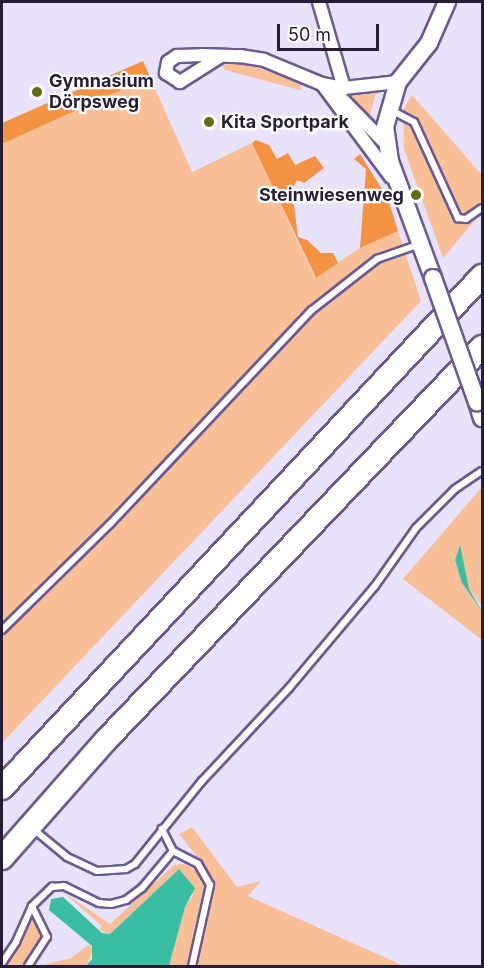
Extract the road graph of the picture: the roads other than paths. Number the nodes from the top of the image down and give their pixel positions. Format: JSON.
{"nodes":[{"id":1,"x":319,"y":2,"type":"edge"},
{"id":2,"x":447,"y":2,"type":"edge"},
{"id":3,"x":221,"y":56,"type":"dead end"},
{"id":4,"x":398,"y":82,"type":"junction"},
{"id":5,"x":322,"y":84,"type":"junction"},
{"id":6,"x":344,"y":88,"type":"junction"},
{"id":7,"x":387,"y":109,"type":"junction"},
{"id":8,"x":386,"y":144,"type":"junction"},
{"id":9,"x":401,"y":191,"type":"junction"},
{"id":10,"x":483,"y":208,"type":"edge"},
{"id":11,"x":420,"y":244,"type":"junction"},
{"id":12,"x":483,"y":276,"type":"edge"},
{"id":13,"x":483,"y":346,"type":"edge"},
{"id":14,"x":480,"y":410,"type":"edge"},
{"id":15,"x":483,"y":471,"type":"edge"},
{"id":16,"x":2,"y":630,"type":"edge"},
{"id":17,"x":6,"y":779,"type":"edge"},
{"id":18,"x":30,"y":826,"type":"junction"},
{"id":19,"x":162,"y":829,"type":"junction"},
{"id":20,"x":173,"y":850,"type":"junction"},
{"id":21,"x":2,"y":858,"type":"edge"},
{"id":22,"x":32,"y":906,"type":"junction"},
{"id":23,"x":2,"y":963,"type":"edge"},
{"id":24,"x":28,"y":966,"type":"edge"},
{"id":25,"x":192,"y":966,"type":"edge"}],
"edges":[{"from":1,"to":6,"type":"street"},
{"from":2,"to":4,"type":"street"},
{"from":3,"to":5,"type":"street"},
{"from":4,"to":6,"type":"street"},
{"from":4,"to":7,"type":"street"},
{"from":5,"to":6,"type":"street"},
{"from":5,"to":8,"type":"street"},
{"from":5,"to":9,"type":"street"},
{"from":7,"to":8,"type":"street"},
{"from":7,"to":10,"type":"lane"},
{"from":8,"to":9,"type":"street"},
{"from":9,"to":11,"type":"street"},
{"from":11,"to":14,"type":"street","bridge":true},
{"from":11,"to":16,"type":"lane"},
{"from":12,"to":17,"type":"highway"},
{"from":13,"to":18,"type":"highway"},
{"from":15,"to":19,"type":"lane"},
{"from":18,"to":19,"type":"lane"},
{"from":18,"to":21,"type":"highway"},
{"from":19,"to":20,"type":"lane"},
{"from":20,"to":22,"type":"lane"},
{"from":20,"to":25,"type":"lane"},
{"from":22,"to":23,"type":"lane"},
{"from":22,"to":24,"type":"lane"}]}
